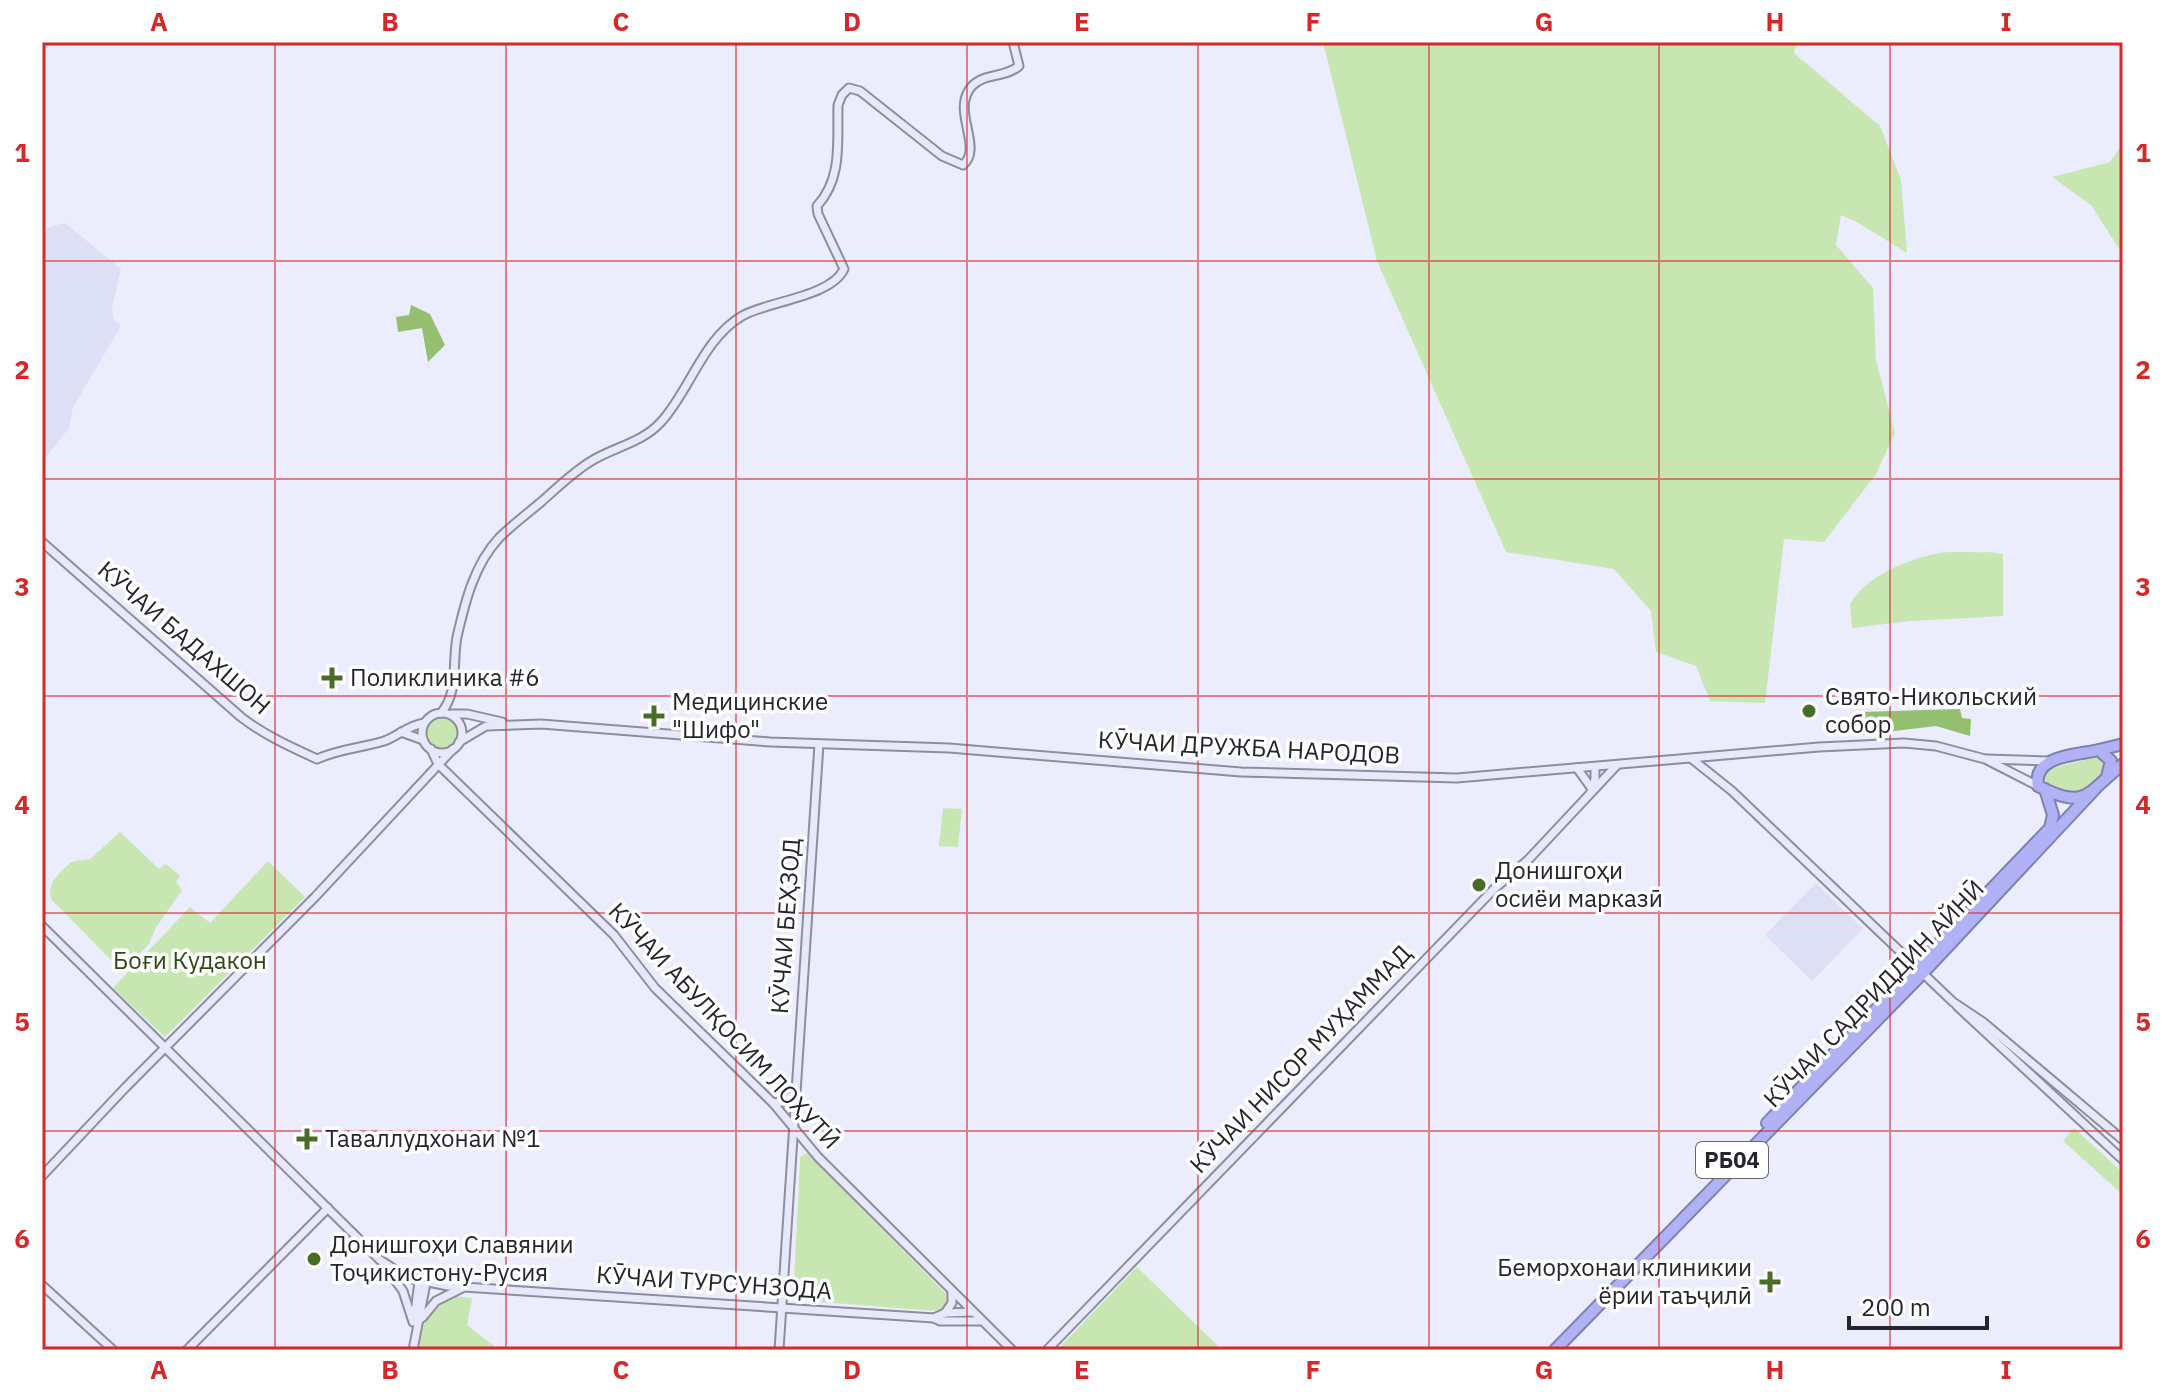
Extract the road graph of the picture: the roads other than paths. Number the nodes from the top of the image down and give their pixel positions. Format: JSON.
{"nodes":[{"id":1,"x":1013,"y":42,"type":"edge"},
{"id":2,"x":42,"y":542,"type":"edge"},
{"id":3,"x":451,"y":699,"type":"junction"},
{"id":4,"x":446,"y":714,"type":"junction"},
{"id":5,"x":467,"y":714,"type":"junction"},
{"id":6,"x":424,"y":723,"type":"junction"},
{"id":7,"x":508,"y":724,"type":"junction"},
{"id":8,"x":399,"y":734,"type":"junction"},
{"id":9,"x":423,"y":740,"type":"junction"},
{"id":10,"x":459,"y":742,"type":"junction"},
{"id":11,"x":819,"y":744,"type":"junction"},
{"id":12,"x":2123,"y":744,"type":"edge"},
{"id":13,"x":431,"y":749,"type":"junction"},
{"id":14,"x":453,"y":749,"type":"junction"},
{"id":15,"x":2099,"y":750,"type":"junction"},
{"id":16,"x":1714,"y":757,"type":"junction"},
{"id":17,"x":1692,"y":759,"type":"junction"},
{"id":18,"x":1985,"y":759,"type":"junction"},
{"id":19,"x":2049,"y":761,"type":"junction"},
{"id":20,"x":438,"y":764,"type":"junction"},
{"id":21,"x":2123,"y":764,"type":"edge"},
{"id":22,"x":1617,"y":765,"type":"junction"},
{"id":23,"x":1595,"y":767,"type":"junction"},
{"id":24,"x":1577,"y":768,"type":"junction"},
{"id":25,"x":1715,"y":775,"type":"junction"},
{"id":26,"x":2107,"y":777,"type":"junction"},
{"id":27,"x":2042,"y":787,"type":"junction"},
{"id":28,"x":1592,"y":789,"type":"junction"},
{"id":29,"x":2095,"y":789,"type":"junction"},
{"id":30,"x":1587,"y":799,"type":"junction"},
{"id":31,"x":42,"y":926,"type":"edge"},
{"id":32,"x":1919,"y":971,"type":"junction"},
{"id":33,"x":1953,"y":1002,"type":"junction"},
{"id":34,"x":167,"y":1047,"type":"junction"},
{"id":35,"x":795,"y":1093,"type":"junction"},
{"id":36,"x":773,"y":1103,"type":"junction"},
{"id":37,"x":2104,"y":1122,"type":"junction"},
{"id":38,"x":795,"y":1127,"type":"junction"},
{"id":39,"x":2094,"y":1134,"type":"junction"},
{"id":40,"x":2123,"y":1140,"type":"edge"},
{"id":41,"x":813,"y":1152,"type":"junction"},
{"id":42,"x":2123,"y":1160,"type":"edge"},
{"id":43,"x":791,"y":1162,"type":"junction"},
{"id":44,"x":42,"y":1176,"type":"edge"},
{"id":45,"x":328,"y":1208,"type":"junction"},
{"id":46,"x":380,"y":1260,"type":"junction"},
{"id":47,"x":423,"y":1282,"type":"junction"},
{"id":48,"x":42,"y":1285,"type":"edge"},
{"id":49,"x":466,"y":1287,"type":"junction"},
{"id":50,"x":952,"y":1292,"type":"junction"},
{"id":51,"x":781,"y":1308,"type":"junction"},
{"id":52,"x":973,"y":1312,"type":"junction"},
{"id":53,"x":945,"y":1313,"type":"junction"},
{"id":54,"x":934,"y":1318,"type":"junction"},
{"id":55,"x":981,"y":1321,"type":"junction"},
{"id":56,"x":416,"y":1323,"type":"junction"},
{"id":57,"x":113,"y":1350,"type":"edge"},
{"id":58,"x":187,"y":1350,"type":"edge"},
{"id":59,"x":413,"y":1350,"type":"edge"},
{"id":60,"x":779,"y":1350,"type":"edge"},
{"id":61,"x":1012,"y":1350,"type":"edge"},
{"id":62,"x":1047,"y":1350,"type":"edge"},
{"id":63,"x":1546,"y":1350,"type":"edge"},
{"id":64,"x":1555,"y":1350,"type":"edge"}],
"edges":[{"from":1,"to":3,"type":"street"},
{"from":2,"to":8,"type":"street","name":"КӮЧАИ БАДАХШОН"},
{"from":3,"to":4,"type":"street"},
{"from":3,"to":5,"type":"street"},
{"from":4,"to":5,"type":"street"},
{"from":4,"to":6,"type":"street"},
{"from":4,"to":10,"type":"street"},
{"from":5,"to":7,"type":"street"},
{"from":6,"to":8,"type":"street","name":"КӮЧАИ БАДАХШОН"},
{"from":6,"to":9,"type":"street"},
{"from":7,"to":10,"type":"street"},
{"from":7,"to":11,"type":"street","name":"КӮЧАИ ДРУЖБА НАРОДОВ"},
{"from":8,"to":9,"type":"street"},
{"from":9,"to":13,"type":"street"},
{"from":10,"to":14,"type":"street"},
{"from":11,"to":24,"type":"street","name":"КӮЧАИ ДРУЖБА НАРОДОВ"},
{"from":11,"to":35,"type":"street","name":"КӮЧАИ БЕҲЗОД"},
{"from":12,"to":15,"type":"highway"},
{"from":13,"to":14,"type":"street"},
{"from":13,"to":20,"type":"street"},
{"from":14,"to":20,"type":"street"},
{"from":15,"to":19,"type":"highway"},
{"from":15,"to":26,"type":"highway"},
{"from":16,"to":17,"type":"street","name":"КӮЧАИ ДРУЖБА НАРОДОВ"},
{"from":16,"to":18,"type":"street","name":"КӮЧАИ ДРУЖБА НАРОДОВ"},
{"from":16,"to":25,"type":"street"},
{"from":17,"to":22,"type":"street","name":"КӮЧАИ ДРУЖБА НАРОДОВ"},
{"from":17,"to":25,"type":"street"},
{"from":18,"to":19,"type":"street"},
{"from":18,"to":27,"type":"street"},
{"from":19,"to":27,"type":"highway"},
{"from":20,"to":34,"type":"street"},
{"from":20,"to":36,"type":"street","name":"КӮЧАИ АБУЛҚОСИМ ЛОҲУТӢ"},
{"from":21,"to":26,"type":"highway","number":"РБ04"},
{"from":22,"to":23,"type":"street","name":"КӮЧАИ ДРУЖБА НАРОДОВ"},
{"from":22,"to":30,"type":"street","name":"КӮЧАИ НИСОР МУҲАММАД"},
{"from":23,"to":24,"type":"street","name":"КӮЧАИ ДРУЖБА НАРОДОВ"},
{"from":23,"to":28,"type":"street","name":"КӮЧАИ НИСОР МУҲАММАД"},
{"from":24,"to":28,"type":"street"},
{"from":25,"to":32,"type":"street"},
{"from":26,"to":29,"type":"highway","number":"РБ04"},
{"from":27,"to":29,"type":"highway"},
{"from":27,"to":32,"type":"highway","name":"КӮЧАИ САДРИДДИН АЙНӢ","number":"РБ04"},
{"from":28,"to":30,"type":"street","name":"КӮЧАИ НИСОР МУҲАММАД"},
{"from":29,"to":32,"type":"highway","name":"КӮЧАИ САДРИДДИН АЙНӢ","number":"РБ04"},
{"from":30,"to":62,"type":"street","name":"КӮЧАИ НИСОР МУҲАММАД"},
{"from":31,"to":34,"type":"street"},
{"from":32,"to":33,"type":"street"},
{"from":32,"to":63,"type":"highway","name":"КӮЧАИ САДРИДДИН АЙНӢ","number":"РБ04"},
{"from":32,"to":64,"type":"highway","name":"КӮЧАИ САДРИДДИН АЙНӢ","number":"РБ04"},
{"from":33,"to":37,"type":"street"},
{"from":33,"to":39,"type":"street"},
{"from":34,"to":44,"type":"street"},
{"from":34,"to":45,"type":"street","name":"КӮЧАИ ТУРСУНЗОДА"},
{"from":35,"to":36,"type":"street"},
{"from":35,"to":38,"type":"street","name":"КӮЧАИ БЕҲЗОД"},
{"from":36,"to":38,"type":"street","name":"КӮЧАИ АБУЛҚОСИМ ЛОҲУТӢ"},
{"from":37,"to":39,"type":"street"},
{"from":37,"to":40,"type":"street"},
{"from":38,"to":41,"type":"street","name":"КӮЧАИ АБУЛҚОСИМ ЛОҲУТӢ"},
{"from":38,"to":43,"type":"street","name":"КӮЧАИ БЕҲЗОД"},
{"from":39,"to":42,"type":"street"},
{"from":41,"to":43,"type":"street"},
{"from":41,"to":50,"type":"street","name":"КӮЧАИ АБУЛҚОСИМ ЛОҲУТӢ"},
{"from":43,"to":51,"type":"street","name":"КӮЧАИ БЕҲЗОД"},
{"from":45,"to":46,"type":"street","name":"КӮЧАИ ТУРСУНЗОДА"},
{"from":45,"to":58,"type":"street"},
{"from":46,"to":47,"type":"street","name":"КӮЧАИ ТУРСУНЗОДА"},
{"from":46,"to":56,"type":"street"},
{"from":47,"to":49,"type":"street","name":"КӮЧАИ ТУРСУНЗОДА"},
{"from":47,"to":56,"type":"street"},
{"from":48,"to":57,"type":"street"},
{"from":49,"to":51,"type":"street","name":"КӮЧАИ ТУРСУНЗОДА"},
{"from":49,"to":56,"type":"street"},
{"from":50,"to":52,"type":"street","name":"КӮЧАИ АБУЛҚОСИМ ЛОҲУТӢ"},
{"from":50,"to":53,"type":"street"},
{"from":51,"to":54,"type":"street","name":"КӮЧАИ ТУРСУНЗОДА"},
{"from":51,"to":60,"type":"street","name":"КӮЧАИ БЕҲЗОД"},
{"from":52,"to":53,"type":"street","name":"КӮЧАИ ТУРСУНЗОДА"},
{"from":52,"to":55,"type":"street","name":"КӮЧАИ АБУЛҚОСИМ ЛОҲУТӢ"},
{"from":53,"to":54,"type":"street","name":"КӮЧАИ ТУРСУНЗОДА"},
{"from":54,"to":55,"type":"street","name":"КӮЧАИ ТУРСУНЗОДА"},
{"from":55,"to":61,"type":"street","name":"КӮЧАИ АБУЛҚОСИМ ЛОҲУТӢ"},
{"from":56,"to":59,"type":"street"}]}
